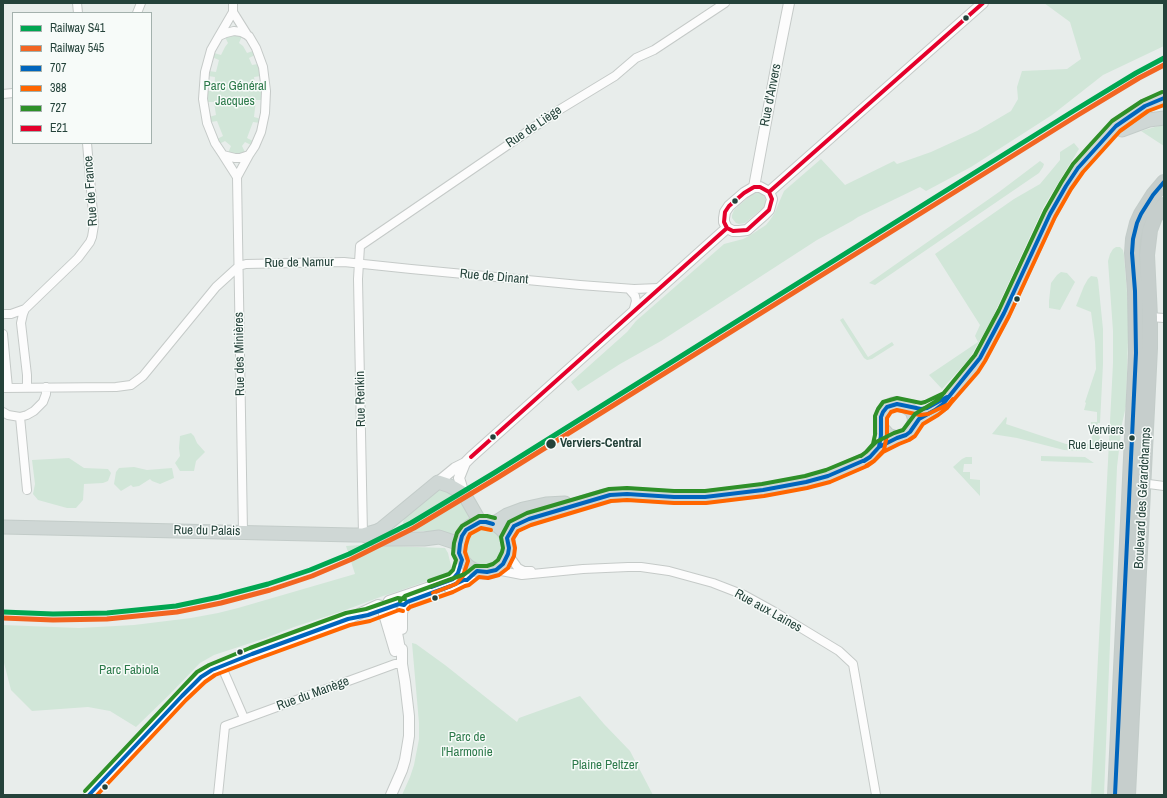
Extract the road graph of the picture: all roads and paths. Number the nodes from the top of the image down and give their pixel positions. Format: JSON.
{"nodes":[{"id":1,"x":233,"y":3,"type":"edge"},
{"id":2,"x":725,"y":3,"type":"edge"},
{"id":3,"x":789,"y":3,"type":"edge"},
{"id":4,"x":983,"y":3,"type":"edge"},
{"id":5,"x":233,"y":12,"type":"junction"},
{"id":6,"x":219,"y":36,"type":"junction"},
{"id":7,"x":249,"y":36,"type":"junction"},
{"id":8,"x":1164,"y":98,"type":"edge"},
{"id":9,"x":1164,"y":108,"type":"edge"},
{"id":10,"x":1164,"y":118,"type":"edge"},
{"id":11,"x":1122,"y":130,"type":"junction"},
{"id":12,"x":1105,"y":138,"type":"junction"},
{"id":13,"x":88,"y":144,"type":"edge"},
{"id":14,"x":223,"y":155,"type":"junction"},
{"id":15,"x":249,"y":155,"type":"junction"},
{"id":16,"x":237,"y":177,"type":"junction"},
{"id":17,"x":1164,"y":182,"type":"edge"},
{"id":18,"x":754,"y":186,"type":"junction"},
{"id":19,"x":769,"y":192,"type":"junction"},
{"id":20,"x":1164,"y":204,"type":"edge"},
{"id":21,"x":727,"y":228,"type":"junction"},
{"id":22,"x":359,"y":264,"type":"junction"},
{"id":23,"x":239,"y":266,"type":"junction"},
{"id":24,"x":628,"y":288,"type":"junction"},
{"id":25,"x":659,"y":288,"type":"junction"},
{"id":26,"x":26,"y":309,"type":"junction"},
{"id":27,"x":633,"y":312,"type":"junction"},
{"id":28,"x":3,"y":314,"type":"edge"},
{"id":29,"x":1157,"y":317,"type":"edge"},
{"id":30,"x":3,"y":334,"type":"edge"},
{"id":31,"x":46,"y":387,"type":"junction"},
{"id":32,"x":6,"y":388,"type":"edge"},
{"id":33,"x":27,"y":388,"type":"junction"},
{"id":34,"x":946,"y":399,"type":"junction"},
{"id":35,"x":905,"y":406,"type":"junction"},
{"id":36,"x":3,"y":412,"type":"edge"},
{"id":37,"x":20,"y":417,"type":"junction"},
{"id":38,"x":881,"y":427,"type":"junction"},
{"id":39,"x":912,"y":428,"type":"junction"},
{"id":40,"x":897,"y":438,"type":"junction"},
{"id":41,"x":879,"y":447,"type":"junction"},
{"id":42,"x":465,"y":463,"type":"junction"},
{"id":43,"x":438,"y":482,"type":"junction"},
{"id":44,"x":1137,"y":483,"type":"junction"},
{"id":45,"x":1164,"y":486,"type":"edge"},
{"id":46,"x":27,"y":490,"type":"dead end"},
{"id":47,"x":464,"y":494,"type":"junction"},
{"id":48,"x":413,"y":503,"type":"junction"},
{"id":49,"x":581,"y":503,"type":"junction"},
{"id":50,"x":486,"y":523,"type":"junction"},
{"id":51,"x":3,"y":527,"type":"edge"},
{"id":52,"x":243,"y":532,"type":"junction"},
{"id":53,"x":363,"y":535,"type":"junction"},
{"id":54,"x":507,"y":538,"type":"junction"},
{"id":55,"x":410,"y":539,"type":"junction"},
{"id":56,"x":460,"y":544,"type":"junction"},
{"id":57,"x":508,"y":554,"type":"junction"},
{"id":58,"x":462,"y":560,"type":"junction"},
{"id":59,"x":496,"y":570,"type":"junction"},
{"id":60,"x":477,"y":571,"type":"junction"},
{"id":61,"x":543,"y":573,"type":"junction"},
{"id":62,"x":404,"y":605,"type":"junction"},
{"id":63,"x":386,"y":611,"type":"junction"},
{"id":64,"x":348,"y":619,"type":"junction"},
{"id":65,"x":402,"y":660,"type":"junction"},
{"id":66,"x":221,"y":665,"type":"junction"},
{"id":67,"x":244,"y":718,"type":"junction"},
{"id":68,"x":89,"y":795,"type":"edge"},
{"id":69,"x":218,"y":795,"type":"edge"},
{"id":70,"x":391,"y":795,"type":"edge"},
{"id":71,"x":876,"y":795,"type":"edge"},
{"id":72,"x":1115,"y":795,"type":"edge"},
{"id":73,"x":1128,"y":795,"type":"edge"}],
"edges":[{"from":1,"to":5,"type":"street"},
{"from":2,"to":22,"type":"street","name":"Rue de Liège"},
{"from":3,"to":18,"type":"street","name":"Rue d'Anvers"},
{"from":4,"to":19,"type":"street"},
{"from":5,"to":6,"type":"street"},
{"from":5,"to":7,"type":"street"},
{"from":6,"to":7,"type":"street"},
{"from":6,"to":14,"type":"street"},
{"from":7,"to":15,"type":"street"},
{"from":8,"to":12,"type":"main road"},
{"from":9,"to":11,"type":"main road"},
{"from":10,"to":11,"type":"main road"},
{"from":11,"to":12,"type":"main road"},
{"from":12,"to":34,"type":"main road"},
{"from":13,"to":26,"type":"street","name":"Rue de France"},
{"from":14,"to":15,"type":"street"},
{"from":14,"to":16,"type":"street"},
{"from":15,"to":16,"type":"street"},
{"from":16,"to":23,"type":"street","name":"Rue des Minières"},
{"from":17,"to":44,"type":"highway","name":"Boulevard des Gérardchamps"},
{"from":18,"to":19,"type":"street"},
{"from":18,"to":21,"type":"street"},
{"from":19,"to":21,"type":"street"},
{"from":20,"to":29,"type":"highway","name":"Boulevard des Gérardchamps"},
{"from":21,"to":25,"type":"street"},
{"from":22,"to":23,"type":"street","name":"Rue de Namur"},
{"from":22,"to":24,"type":"street","name":"Rue de Dinant"},
{"from":22,"to":53,"type":"street","name":"Rue Renkin"},
{"from":23,"to":31,"type":"street"},
{"from":23,"to":52,"type":"street","name":"Rue des Minières"},
{"from":24,"to":25,"type":"street","name":"Rue de Dinant"},
{"from":24,"to":27,"type":"street"},
{"from":25,"to":27,"type":"street"},
{"from":26,"to":28,"type":"street"},
{"from":26,"to":33,"type":"street"},
{"from":27,"to":42,"type":"street"},
{"from":29,"to":44,"type":"highway","name":"Boulevard des Gérardchamps"},
{"from":30,"to":32,"type":"street"},
{"from":31,"to":33,"type":"street"},
{"from":31,"to":37,"type":"street"},
{"from":32,"to":33,"type":"street"},
{"from":34,"to":35,"type":"main road"},
{"from":34,"to":39,"type":"main road"},
{"from":35,"to":38,"type":"main road"},
{"from":35,"to":39,"type":"main road"},
{"from":36,"to":37,"type":"street"},
{"from":37,"to":46,"type":"street"},
{"from":38,"to":40,"type":"main road"},
{"from":38,"to":41,"type":"main road"},
{"from":39,"to":40,"type":"main road"},
{"from":40,"to":41,"type":"main road"},
{"from":41,"to":49,"type":"main road"},
{"from":42,"to":43,"type":"street"},
{"from":42,"to":47,"type":"street"},
{"from":43,"to":47,"type":"main road"},
{"from":43,"to":48,"type":"main road"},
{"from":44,"to":45,"type":"street"},
{"from":44,"to":72,"type":"highway","name":"Boulevard des Gérardchamps"},
{"from":44,"to":73,"type":"highway","name":"Boulevard des Gérardchamps"},
{"from":47,"to":50,"type":"main road"},
{"from":48,"to":53,"type":"main road"},
{"from":48,"to":55,"type":"main road"},
{"from":49,"to":50,"type":"main road"},
{"from":49,"to":54,"type":"main road"},
{"from":50,"to":54,"type":"main road"},
{"from":50,"to":56,"type":"main road"},
{"from":51,"to":52,"type":"main road","name":"Rue du Palais"},
{"from":52,"to":53,"type":"main road","name":"Rue du Palais"},
{"from":53,"to":55,"type":"main road","name":"Rue du Palais"},
{"from":54,"to":57,"type":"main road"},
{"from":55,"to":56,"type":"main road","name":"Rue du Palais"},
{"from":56,"to":58,"type":"main road"},
{"from":57,"to":59,"type":"main road"},
{"from":57,"to":61,"type":"street","name":"Rue aux Laines"},
{"from":58,"to":60,"type":"main road"},
{"from":58,"to":63,"type":"street"},
{"from":59,"to":60,"type":"main road"},
{"from":59,"to":61,"type":"street","name":"Rue aux Laines"},
{"from":60,"to":62,"type":"street"},
{"from":61,"to":71,"type":"street","name":"Rue aux Laines"},
{"from":62,"to":63,"type":"street"},
{"from":62,"to":65,"type":"street"},
{"from":63,"to":64,"type":"street"},
{"from":63,"to":64,"type":"street"},
{"from":63,"to":65,"type":"street"},
{"from":64,"to":66,"type":"street"},
{"from":65,"to":67,"type":"street","name":"Rue du Manège"},
{"from":65,"to":70,"type":"street"},
{"from":66,"to":67,"type":"street"},
{"from":66,"to":68,"type":"street"},
{"from":67,"to":69,"type":"street","name":"Rue du Manège"}]}
